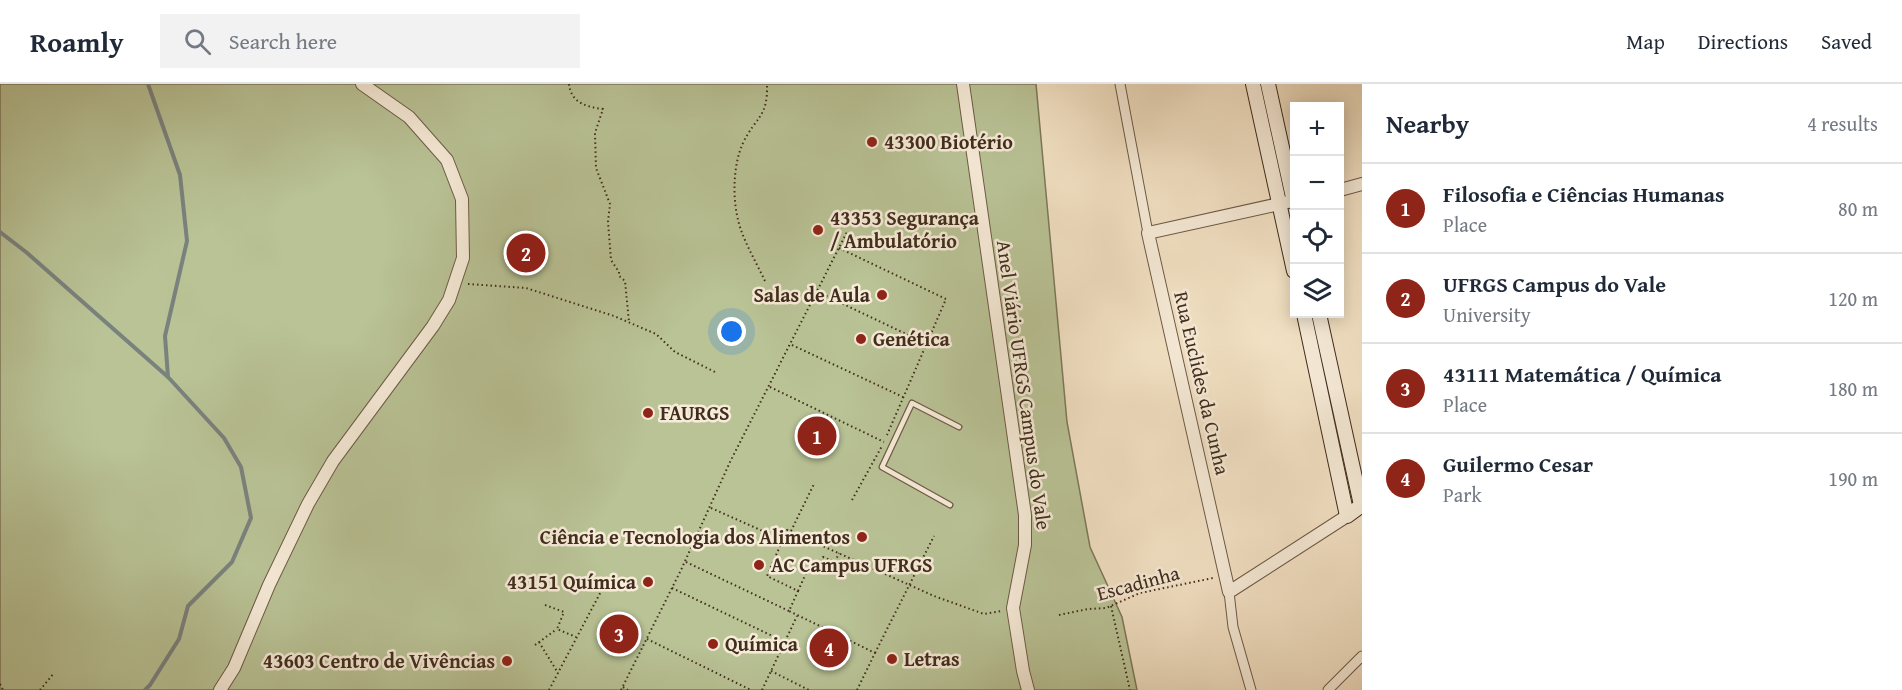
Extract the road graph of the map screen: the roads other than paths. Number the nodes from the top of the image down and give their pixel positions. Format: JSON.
{"nodes":[{"id":1,"x":362,"y":84,"type":"edge"},
{"id":2,"x":963,"y":84,"type":"edge"},
{"id":3,"x":1120,"y":84,"type":"edge"},
{"id":4,"x":1253,"y":84,"type":"edge"},
{"id":5,"x":1268,"y":84,"type":"edge"},
{"id":6,"x":1290,"y":183,"type":"edge"},
{"id":7,"x":1362,"y":184,"type":"edge"},
{"id":8,"x":1344,"y":189,"type":"edge"},
{"id":9,"x":1290,"y":202,"type":"edge"},
{"id":10,"x":1280,"y":204,"type":"junction"},
{"id":11,"x":1149,"y":233,"type":"junction"},
{"id":12,"x":1293,"y":264,"type":"edge"},
{"id":13,"x":1305,"y":318,"type":"edge"},
{"id":14,"x":1320,"y":318,"type":"edge"},
{"id":15,"x":959,"y":427,"type":"dead end"},
{"id":16,"x":950,"y":505,"type":"dead end"},
{"id":17,"x":1362,"y":505,"type":"edge"},
{"id":18,"x":1347,"y":516,"type":"junction"},
{"id":19,"x":1229,"y":592,"type":"junction"},
{"id":20,"x":1362,"y":656,"type":"edge"},
{"id":21,"x":220,"y":690,"type":"edge"},
{"id":22,"x":1028,"y":690,"type":"edge"},
{"id":23,"x":1251,"y":690,"type":"edge"},
{"id":24,"x":1328,"y":690,"type":"edge"}],
"edges":[{"from":1,"to":21,"type":"street"},
{"from":2,"to":22,"type":"street","name":"Anel Viário UFRGS Campus do Vale"},
{"from":3,"to":11,"type":"street","name":"Rua Euclides da Cunha"},
{"from":4,"to":10,"type":"main road"},
{"from":5,"to":6,"type":"main road"},
{"from":7,"to":8,"type":"street"},
{"from":9,"to":10,"type":"street"},
{"from":10,"to":11,"type":"street"},
{"from":10,"to":12,"type":"main road"},
{"from":11,"to":19,"type":"street","name":"Rua Euclides da Cunha"},
{"from":13,"to":18,"type":"main road"},
{"from":14,"to":17,"type":"main road"},
{"from":15,"to":16,"type":"lane"},
{"from":17,"to":18,"type":"main road"},
{"from":18,"to":19,"type":"street"},
{"from":19,"to":23,"type":"street","name":"Rua Euclides da Cunha"},
{"from":20,"to":24,"type":"street"}]}
